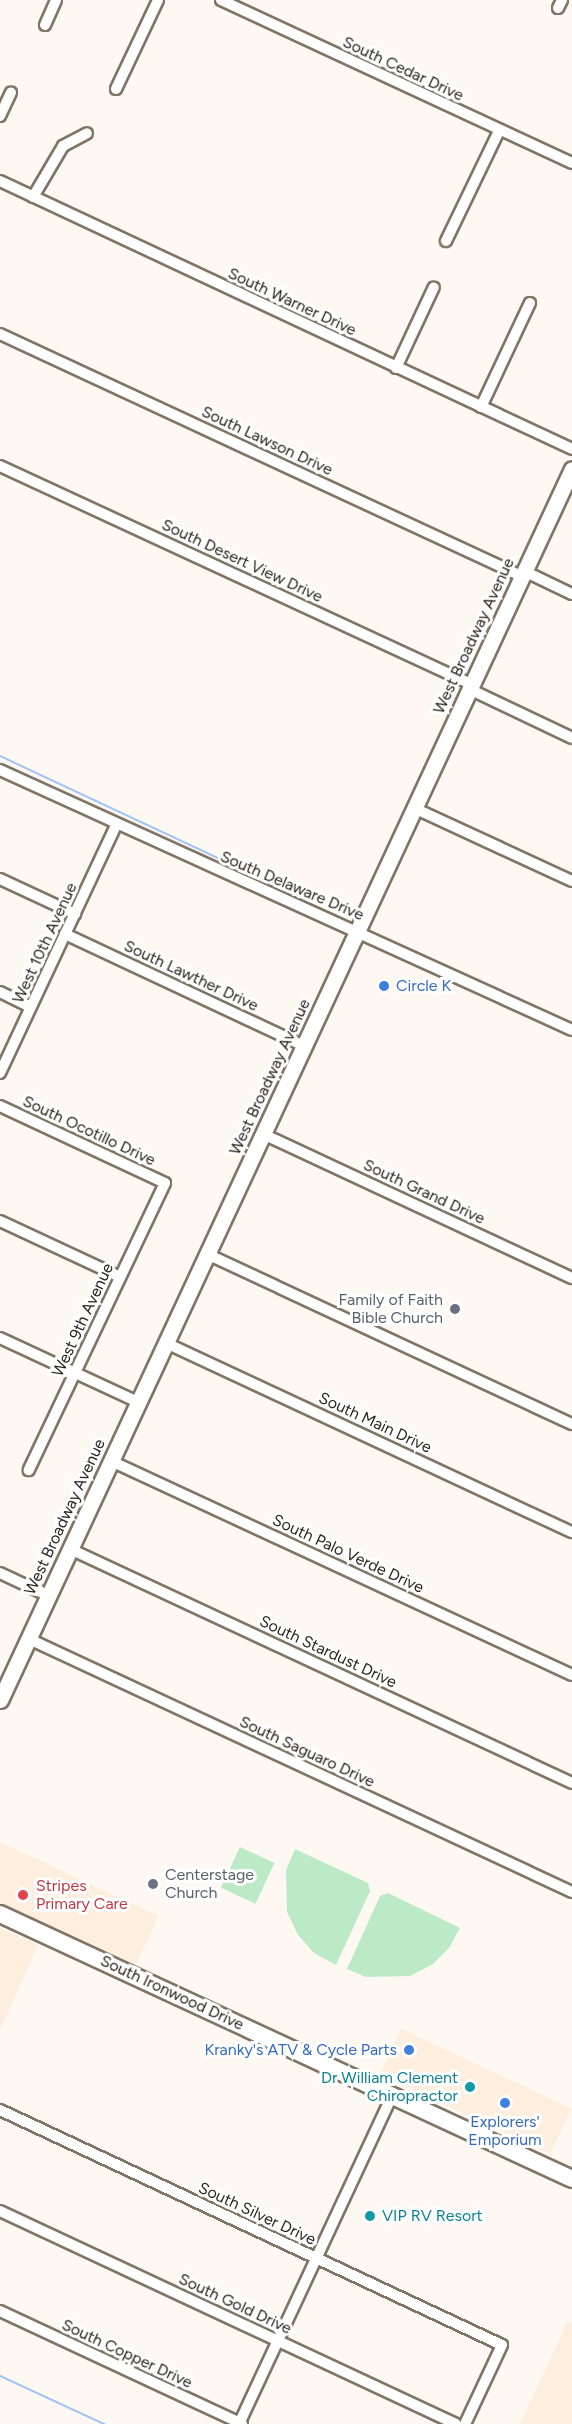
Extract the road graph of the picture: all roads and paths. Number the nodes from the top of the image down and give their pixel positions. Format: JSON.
{"nodes":[{"id":1,"x":56,"y":0,"type":"edge"},
{"id":2,"x":158,"y":0,"type":"edge"},
{"id":3,"x":221,"y":0,"type":"edge"},
{"id":4,"x":45,"y":25,"type":"dead end"},
{"id":5,"x":116,"y":89,"type":"dead end"},
{"id":6,"x":11,"y":92,"type":"dead end"},
{"id":7,"x":0,"y":116,"type":"edge"},
{"id":8,"x":499,"y":131,"type":"junction"},
{"id":9,"x":87,"y":133,"type":"dead end"},
{"id":10,"x":571,"y":161,"type":"edge"},
{"id":11,"x":0,"y":181,"type":"edge"},
{"id":12,"x":33,"y":197,"type":"junction"},
{"id":13,"x":446,"y":242,"type":"dead end"},
{"id":14,"x":434,"y":287,"type":"dead end"},
{"id":15,"x":530,"y":303,"type":"dead end"},
{"id":16,"x":0,"y":334,"type":"edge"},
{"id":17,"x":396,"y":368,"type":"junction"},
{"id":18,"x":481,"y":407,"type":"junction"},
{"id":19,"x":572,"y":449,"type":"edge"},
{"id":20,"x":0,"y":466,"type":"edge"},
{"id":21,"x":572,"y":469,"type":"edge"},
{"id":22,"x":523,"y":573,"type":"junction"},
{"id":23,"x":572,"y":594,"type":"edge"},
{"id":24,"x":470,"y":687,"type":"junction"},
{"id":25,"x":572,"y":738,"type":"edge"},
{"id":26,"x":0,"y":770,"type":"edge"},
{"id":27,"x":414,"y":808,"type":"junction"},
{"id":28,"x":116,"y":825,"type":"junction"},
{"id":29,"x":0,"y":879,"type":"edge"},
{"id":30,"x":572,"y":881,"type":"edge"},
{"id":31,"x":75,"y":914,"type":"junction"},
{"id":32,"x":357,"y":930,"type":"junction"},
{"id":33,"x":65,"y":934,"type":"junction"},
{"id":34,"x":0,"y":992,"type":"edge"},
{"id":35,"x":31,"y":1007,"type":"junction"},
{"id":36,"x":572,"y":1030,"type":"edge"},
{"id":37,"x":304,"y":1046,"type":"junction"},
{"id":38,"x":0,"y":1073,"type":"edge"},
{"id":39,"x":0,"y":1106,"type":"edge"},
{"id":40,"x":263,"y":1134,"type":"junction"},
{"id":41,"x":165,"y":1183,"type":"joint"},
{"id":42,"x":0,"y":1221,"type":"edge"},
{"id":43,"x":207,"y":1254,"type":"junction"},
{"id":44,"x":120,"y":1277,"type":"junction"},
{"id":45,"x":572,"y":1278,"type":"edge"},
{"id":46,"x":0,"y":1338,"type":"edge"},
{"id":47,"x":166,"y":1343,"type":"junction"},
{"id":48,"x":75,"y":1373,"type":"junction"},
{"id":49,"x":138,"y":1402,"type":"junction"},
{"id":50,"x":572,"y":1424,"type":"edge"},
{"id":51,"x":111,"y":1461,"type":"junction"},
{"id":52,"x":28,"y":1470,"type":"dead end"},
{"id":53,"x":572,"y":1532,"type":"edge"},
{"id":54,"x":70,"y":1549,"type":"junction"},
{"id":55,"x":0,"y":1573,"type":"edge"},
{"id":56,"x":49,"y":1596,"type":"junction"},
{"id":57,"x":29,"y":1639,"type":"junction"},
{"id":58,"x":572,"y":1675,"type":"edge"},
{"id":59,"x":0,"y":1700,"type":"edge"},
{"id":60,"x":572,"y":1783,"type":"edge"},
{"id":61,"x":572,"y":1892,"type":"edge"},
{"id":62,"x":0,"y":1914,"type":"edge"},
{"id":63,"x":392,"y":2096,"type":"junction"},
{"id":64,"x":0,"y":2110,"type":"edge"},
{"id":65,"x":572,"y":2179,"type":"edge"},
{"id":66,"x":0,"y":2211,"type":"edge"},
{"id":67,"x":317,"y":2258,"type":"junction"},
{"id":68,"x":0,"y":2311,"type":"edge"},
{"id":69,"x":278,"y":2341,"type":"junction"},
{"id":70,"x":240,"y":2424,"type":"edge"},
{"id":71,"x":456,"y":2424,"type":"edge"},
{"id":72,"x":465,"y":2424,"type":"edge"}],
"edges":[{"from":1,"to":4,"type":"street"},
{"from":2,"to":5,"type":"street"},
{"from":3,"to":8,"type":"street","name":"South Cedar Drive"},
{"from":6,"to":7,"type":"street"},
{"from":8,"to":10,"type":"street","name":"South Cedar Drive"},
{"from":8,"to":13,"type":"street"},
{"from":9,"to":12,"type":"street"},
{"from":11,"to":12,"type":"street","name":"South Warner Drive"},
{"from":12,"to":17,"type":"street","name":"South Warner Drive"},
{"from":14,"to":17,"type":"street"},
{"from":15,"to":18,"type":"street"},
{"from":16,"to":22,"type":"street","name":"South Lawson Drive"},
{"from":17,"to":18,"type":"street","name":"South Warner Drive"},
{"from":18,"to":19,"type":"street","name":"South Warner Drive"},
{"from":20,"to":24,"type":"street","name":"South Desert View Drive"},
{"from":21,"to":22,"type":"main road","name":"West Broadway Avenue"},
{"from":22,"to":23,"type":"street","name":"South Lawson Drive"},
{"from":22,"to":24,"type":"main road","name":"West Broadway Avenue"},
{"from":24,"to":25,"type":"street","name":"South Desert View Drive"},
{"from":24,"to":27,"type":"main road","name":"West Broadway Avenue"},
{"from":26,"to":28,"type":"street","name":"South Delaware Drive"},
{"from":27,"to":30,"type":"street"},
{"from":27,"to":32,"type":"main road","name":"West Broadway Avenue"},
{"from":28,"to":31,"type":"street","name":"West 10th Avenue"},
{"from":28,"to":32,"type":"street","name":"South Delaware Drive"},
{"from":29,"to":31,"type":"street"},
{"from":31,"to":33,"type":"street","name":"West 10th Avenue"},
{"from":32,"to":36,"type":"street","name":"South Delaware Drive"},
{"from":32,"to":37,"type":"main road","name":"West Broadway Avenue"},
{"from":33,"to":35,"type":"street","name":"West 10th Avenue"},
{"from":33,"to":37,"type":"street","name":"South Lawther Drive"},
{"from":34,"to":35,"type":"street"},
{"from":35,"to":38,"type":"street","name":"West 10th Avenue"},
{"from":37,"to":40,"type":"main road","name":"West Broadway Avenue"},
{"from":39,"to":41,"type":"street","name":"South Ocotillo Drive"},
{"from":40,"to":43,"type":"main road","name":"West Broadway Avenue"},
{"from":40,"to":45,"type":"street","name":"South Grand Drive"},
{"from":41,"to":44,"type":"street","name":"West 9th Avenue"},
{"from":42,"to":44,"type":"street"},
{"from":43,"to":47,"type":"main road","name":"West Broadway Avenue"},
{"from":43,"to":50,"type":"street"},
{"from":44,"to":48,"type":"street","name":"West 9th Avenue"},
{"from":46,"to":48,"type":"street"},
{"from":47,"to":49,"type":"main road","name":"West Broadway Avenue"},
{"from":47,"to":53,"type":"street","name":"South Main Drive"},
{"from":48,"to":49,"type":"street"},
{"from":48,"to":52,"type":"street","name":"West 9th Avenue"},
{"from":49,"to":51,"type":"main road","name":"West Broadway Avenue"},
{"from":51,"to":54,"type":"main road","name":"West Broadway Avenue"},
{"from":51,"to":58,"type":"street","name":"South Palo Verde Drive"},
{"from":54,"to":56,"type":"main road","name":"West Broadway Avenue"},
{"from":54,"to":60,"type":"street","name":"South Stardust Drive"},
{"from":55,"to":56,"type":"street"},
{"from":56,"to":57,"type":"main road","name":"West Broadway Avenue"},
{"from":57,"to":59,"type":"main road","name":"West Broadway Avenue"},
{"from":57,"to":61,"type":"street","name":"South Saguaro Drive"},
{"from":62,"to":63,"type":"main road","name":"South Ironwood Drive"},
{"from":63,"to":65,"type":"main road","name":"South Ironwood Drive"},
{"from":63,"to":67,"type":"street"},
{"from":64,"to":67,"type":"street","name":"South Silver Drive"},
{"from":66,"to":69,"type":"street","name":"South Gold Drive"},
{"from":67,"to":69,"type":"street"},
{"from":67,"to":72,"type":"street","name":"South Silver Drive"},
{"from":68,"to":70,"type":"street","name":"South Copper Drive"},
{"from":69,"to":70,"type":"street"},
{"from":69,"to":71,"type":"street","name":"South Gold Drive"}]}
